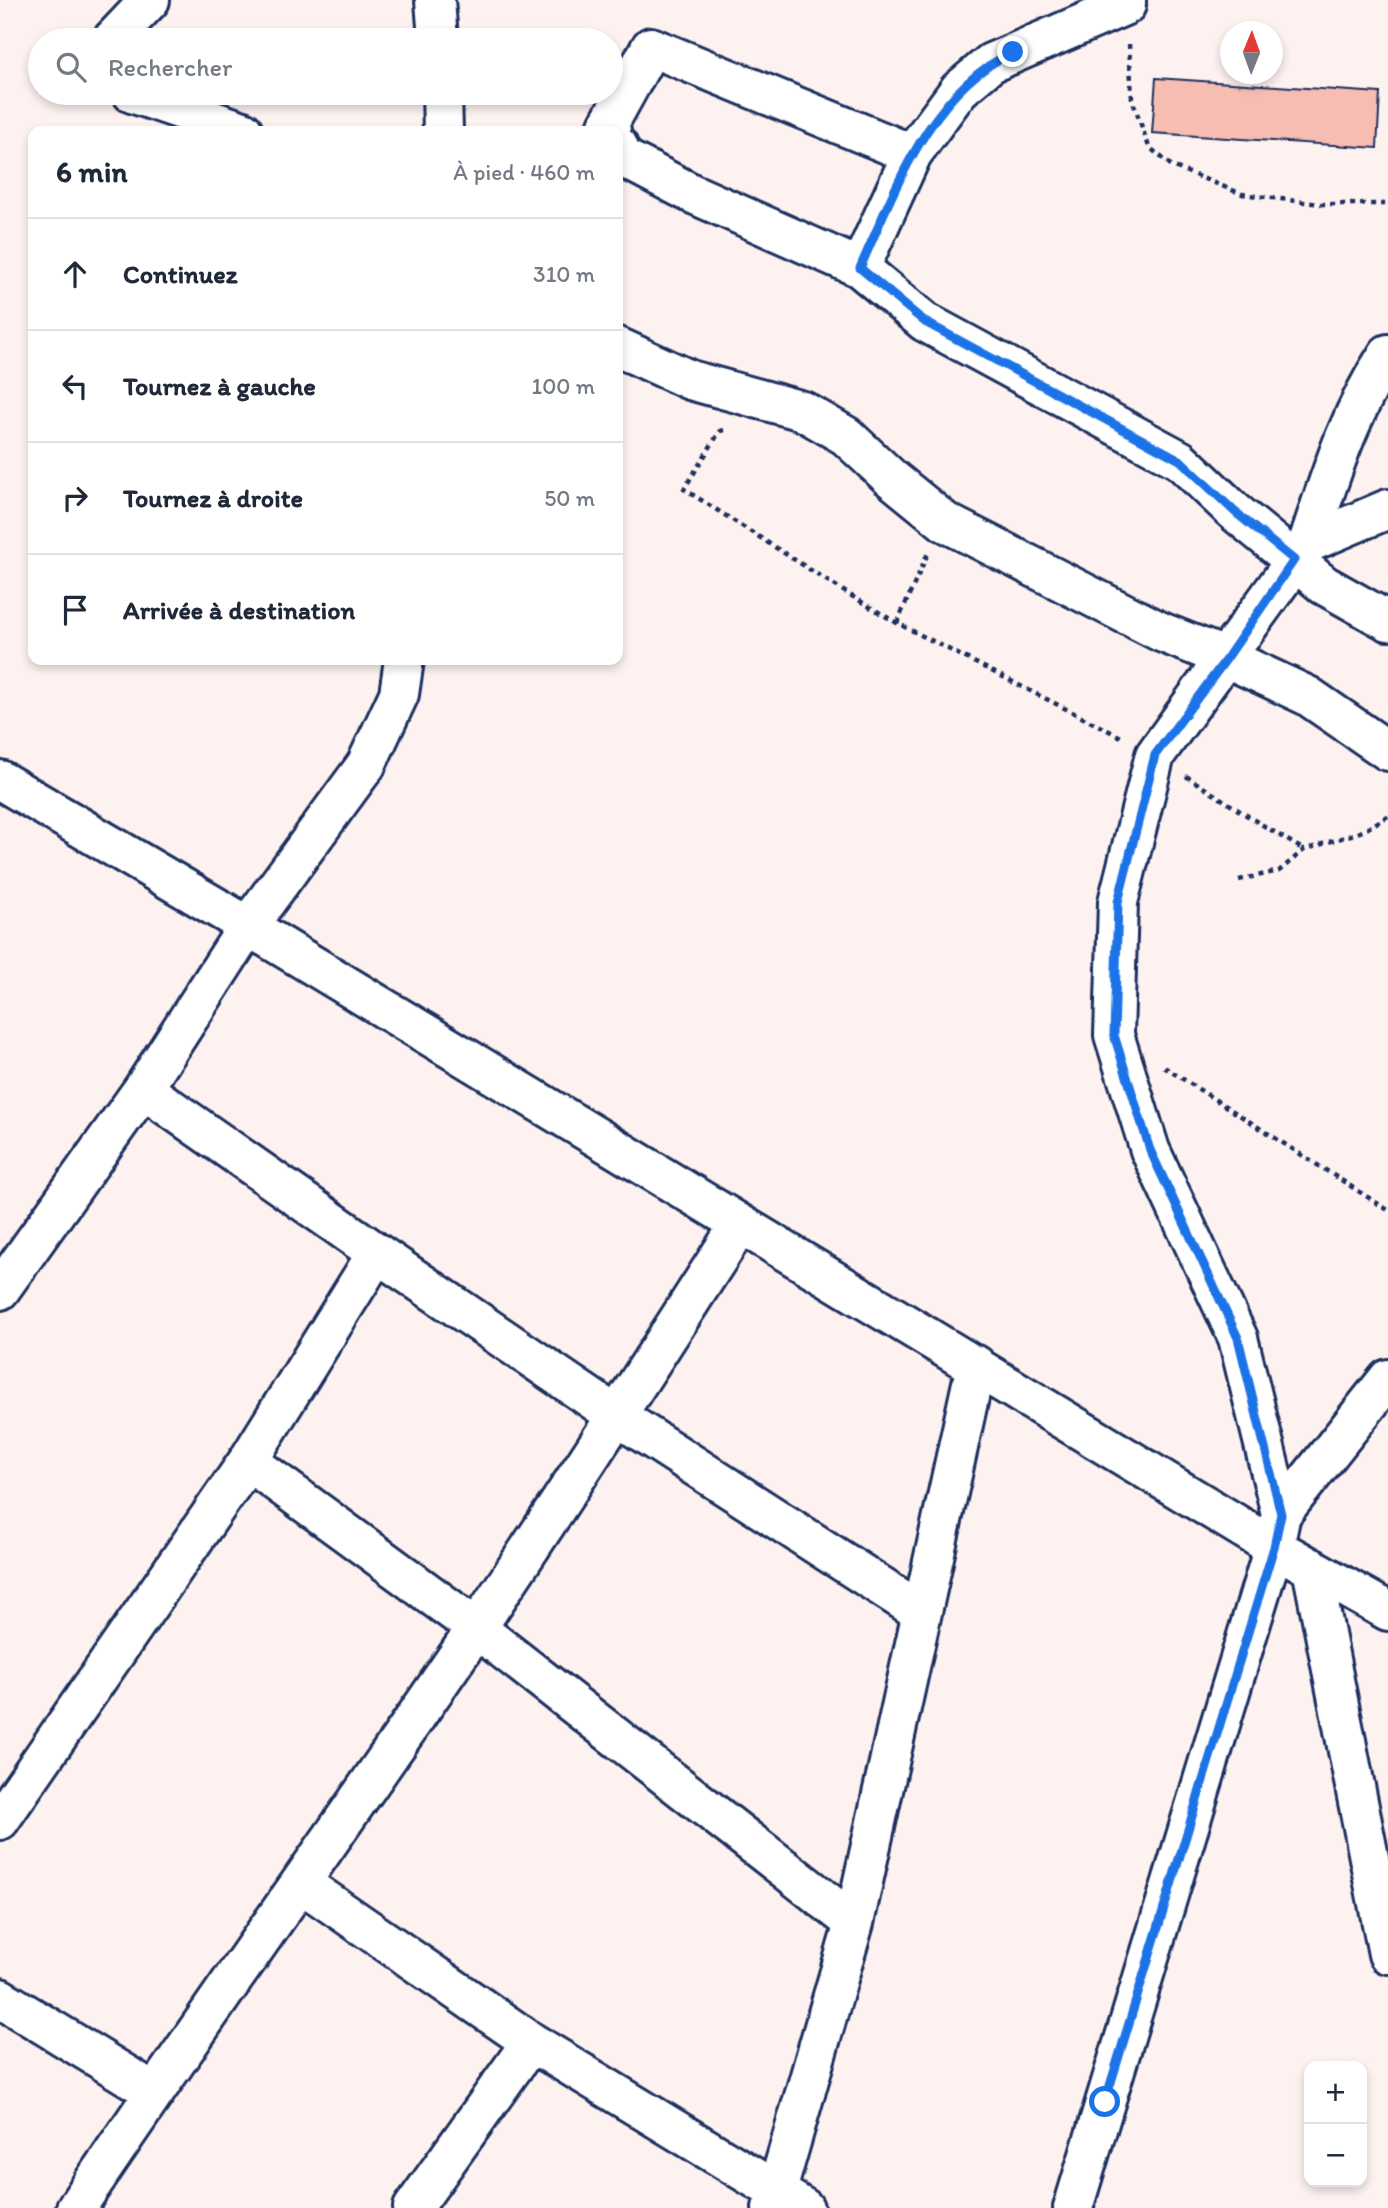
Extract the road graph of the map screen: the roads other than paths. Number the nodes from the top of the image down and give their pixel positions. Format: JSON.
{"nodes":[{"id":1,"x":150,"y":0,"type":"edge"},
{"id":2,"x":435,"y":0,"type":"edge"},
{"id":3,"x":1126,"y":2,"type":"edge"},
{"id":4,"x":123,"y":28,"type":"edge"},
{"id":5,"x":437,"y":28,"type":"edge"},
{"id":6,"x":623,"y":98,"type":"edge"},
{"id":7,"x":167,"y":105,"type":"edge"},
{"id":8,"x":442,"y":105,"type":"edge"},
{"id":9,"x":619,"y":105,"type":"edge"},
{"id":10,"x":228,"y":126,"type":"edge"},
{"id":11,"x":443,"y":126,"type":"edge"},
{"id":12,"x":608,"y":126,"type":"edge"},
{"id":13,"x":912,"y":154,"type":"junction"},
{"id":14,"x":623,"y":158,"type":"edge"},
{"id":15,"x":860,"y":268,"type":"junction"},
{"id":16,"x":623,"y":348,"type":"edge"},
{"id":17,"x":1388,"y":354,"type":"edge"},
{"id":18,"x":1388,"y":509,"type":"edge"},
{"id":19,"x":1301,"y":552,"type":"junction"},
{"id":20,"x":1388,"y":621,"type":"edge"},
{"id":21,"x":1227,"y":658,"type":"junction"},
{"id":22,"x":403,"y":665,"type":"edge"},
{"id":23,"x":1388,"y":751,"type":"edge"},
{"id":24,"x":0,"y":780,"type":"edge"},
{"id":25,"x":248,"y":926,"type":"junction"},
{"id":26,"x":143,"y":1090,"type":"junction"},
{"id":27,"x":740,"y":1224,"type":"junction"},
{"id":28,"x":377,"y":1253,"type":"junction"},
{"id":29,"x":0,"y":1290,"type":"edge"},
{"id":30,"x":976,"y":1366,"type":"junction"},
{"id":31,"x":1388,"y":1379,"type":"edge"},
{"id":32,"x":617,"y":1416,"type":"junction"},
{"id":33,"x":248,"y":1461,"type":"junction"},
{"id":34,"x":1278,"y":1531,"type":"junction"},
{"id":35,"x":1312,"y":1568,"type":"junction"},
{"id":36,"x":1388,"y":1611,"type":"edge"},
{"id":37,"x":921,"y":1612,"type":"junction"},
{"id":38,"x":476,"y":1628,"type":"junction"},
{"id":39,"x":0,"y":1820,"type":"edge"},
{"id":40,"x":301,"y":1883,"type":"junction"},
{"id":41,"x":854,"y":1923,"type":"junction"},
{"id":42,"x":1388,"y":1954,"type":"edge"},
{"id":43,"x":0,"y":1998,"type":"edge"},
{"id":44,"x":531,"y":2042,"type":"junction"},
{"id":45,"x":154,"y":2092,"type":"junction"},
{"id":46,"x":784,"y":2202,"type":"edge"},
{"id":47,"x":76,"y":2208,"type":"edge"},
{"id":48,"x":413,"y":2208,"type":"edge"},
{"id":49,"x":1073,"y":2208,"type":"edge"}],
"edges":[{"from":1,"to":4,"type":"street"},
{"from":2,"to":5,"type":"street"},
{"from":3,"to":13,"type":"street"},
{"from":6,"to":13,"type":"street"},
{"from":7,"to":10,"type":"street"},
{"from":8,"to":11,"type":"street"},
{"from":9,"to":12,"type":"street"},
{"from":13,"to":15,"type":"street"},
{"from":14,"to":15,"type":"street"},
{"from":15,"to":19,"type":"street"},
{"from":16,"to":21,"type":"street"},
{"from":17,"to":19,"type":"street"},
{"from":18,"to":19,"type":"street"},
{"from":19,"to":20,"type":"street"},
{"from":19,"to":21,"type":"street"},
{"from":21,"to":23,"type":"street"},
{"from":21,"to":34,"type":"street"},
{"from":22,"to":25,"type":"street"},
{"from":24,"to":25,"type":"street"},
{"from":25,"to":26,"type":"street"},
{"from":25,"to":27,"type":"street"},
{"from":26,"to":28,"type":"street"},
{"from":26,"to":29,"type":"street"},
{"from":27,"to":30,"type":"street"},
{"from":27,"to":32,"type":"street"},
{"from":28,"to":32,"type":"street"},
{"from":28,"to":33,"type":"street"},
{"from":30,"to":34,"type":"street"},
{"from":30,"to":37,"type":"street"},
{"from":31,"to":34,"type":"street"},
{"from":32,"to":37,"type":"street"},
{"from":32,"to":38,"type":"street"},
{"from":33,"to":38,"type":"street"},
{"from":33,"to":39,"type":"street"},
{"from":34,"to":35,"type":"street"},
{"from":34,"to":49,"type":"street"},
{"from":35,"to":36,"type":"street"},
{"from":35,"to":42,"type":"street"},
{"from":37,"to":41,"type":"street"},
{"from":38,"to":40,"type":"street"},
{"from":38,"to":41,"type":"street"},
{"from":40,"to":44,"type":"street"},
{"from":40,"to":45,"type":"street"},
{"from":41,"to":46,"type":"street"},
{"from":43,"to":45,"type":"street"},
{"from":44,"to":46,"type":"street"},
{"from":44,"to":48,"type":"street"},
{"from":45,"to":47,"type":"street"}]}
